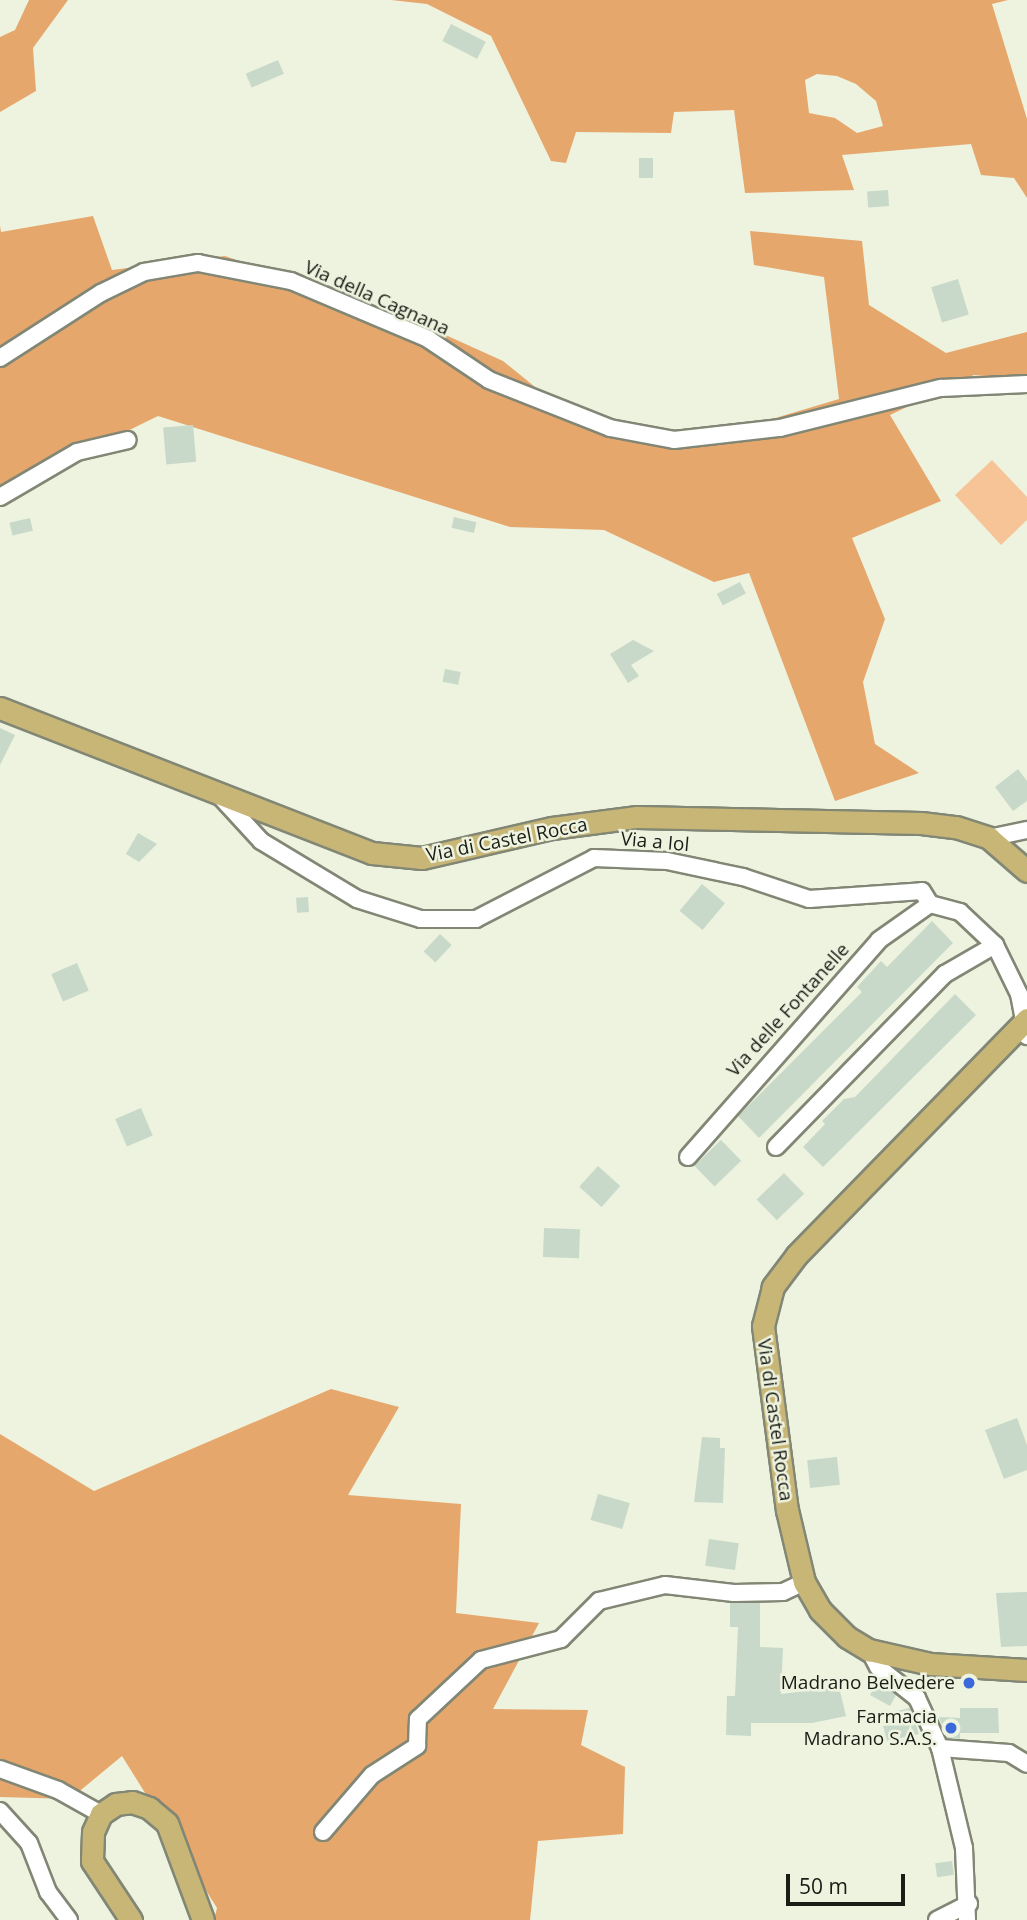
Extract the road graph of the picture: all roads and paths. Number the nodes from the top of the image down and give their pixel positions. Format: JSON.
{"nodes":[{"id":1,"x":0,"y":358,"type":"edge"},
{"id":2,"x":1027,"y":384,"type":"edge"},
{"id":3,"x":128,"y":440,"type":"dead end"},
{"id":4,"x":0,"y":497,"type":"edge"},
{"id":5,"x":0,"y":708,"type":"edge"},
{"id":6,"x":216,"y":792,"type":"junction"},
{"id":7,"x":1027,"y":830,"type":"edge"},
{"id":8,"x":989,"y":838,"type":"junction"},
{"id":9,"x":1027,"y":870,"type":"edge"},
{"id":10,"x":930,"y":904,"type":"junction"},
{"id":11,"x":995,"y":946,"type":"junction"},
{"id":12,"x":1026,"y":1028,"type":"edge"},
{"id":13,"x":776,"y":1147,"type":"dead end"},
{"id":14,"x":688,"y":1157,"type":"dead end"},
{"id":15,"x":804,"y":1582,"type":"junction"},
{"id":16,"x":869,"y":1650,"type":"junction"},
{"id":17,"x":1027,"y":1670,"type":"edge"},
{"id":18,"x":940,"y":1748,"type":"junction"},
{"id":19,"x":1027,"y":1764,"type":"edge"},
{"id":20,"x":0,"y":1769,"type":"edge"},
{"id":21,"x":0,"y":1811,"type":"edge"},
{"id":22,"x":101,"y":1814,"type":"junction"},
{"id":23,"x":323,"y":1832,"type":"dead end"},
{"id":24,"x":968,"y":1912,"type":"edge"},
{"id":25,"x":69,"y":1920,"type":"edge"},
{"id":26,"x":131,"y":1920,"type":"edge"},
{"id":27,"x":203,"y":1920,"type":"edge"},
{"id":28,"x":937,"y":1920,"type":"edge"}],
"edges":[{"from":1,"to":2,"type":"street","name":"Via della Cagnana"},
{"from":3,"to":4,"type":"street"},
{"from":5,"to":6,"type":"main road","name":"Via di Castel Rocca"},
{"from":6,"to":8,"type":"main road","name":"Via di Castel Rocca"},
{"from":6,"to":10,"type":"street","name":"Via a Iol"},
{"from":7,"to":8,"type":"street"},
{"from":8,"to":9,"type":"main road","name":"Via di Castel Rocca"},
{"from":10,"to":11,"type":"street","name":"Via a Iol"},
{"from":10,"to":14,"type":"street","name":"Via delle Fontanelle"},
{"from":11,"to":12,"type":"street","name":"Via a Iol"},
{"from":11,"to":13,"type":"street"},
{"from":12,"to":15,"type":"main road","name":"Via di Castel Rocca"},
{"from":15,"to":16,"type":"main road","name":"Via di Castel Rocca"},
{"from":15,"to":23,"type":"street"},
{"from":16,"to":17,"type":"main road","name":"Via di Castel Rocca"},
{"from":16,"to":18,"type":"street"},
{"from":18,"to":19,"type":"street"},
{"from":18,"to":24,"type":"street"},
{"from":20,"to":22,"type":"street"},
{"from":21,"to":25,"type":"street"},
{"from":22,"to":26,"type":"main road"},
{"from":22,"to":27,"type":"main road"},
{"from":24,"to":28,"type":"street"}]}
